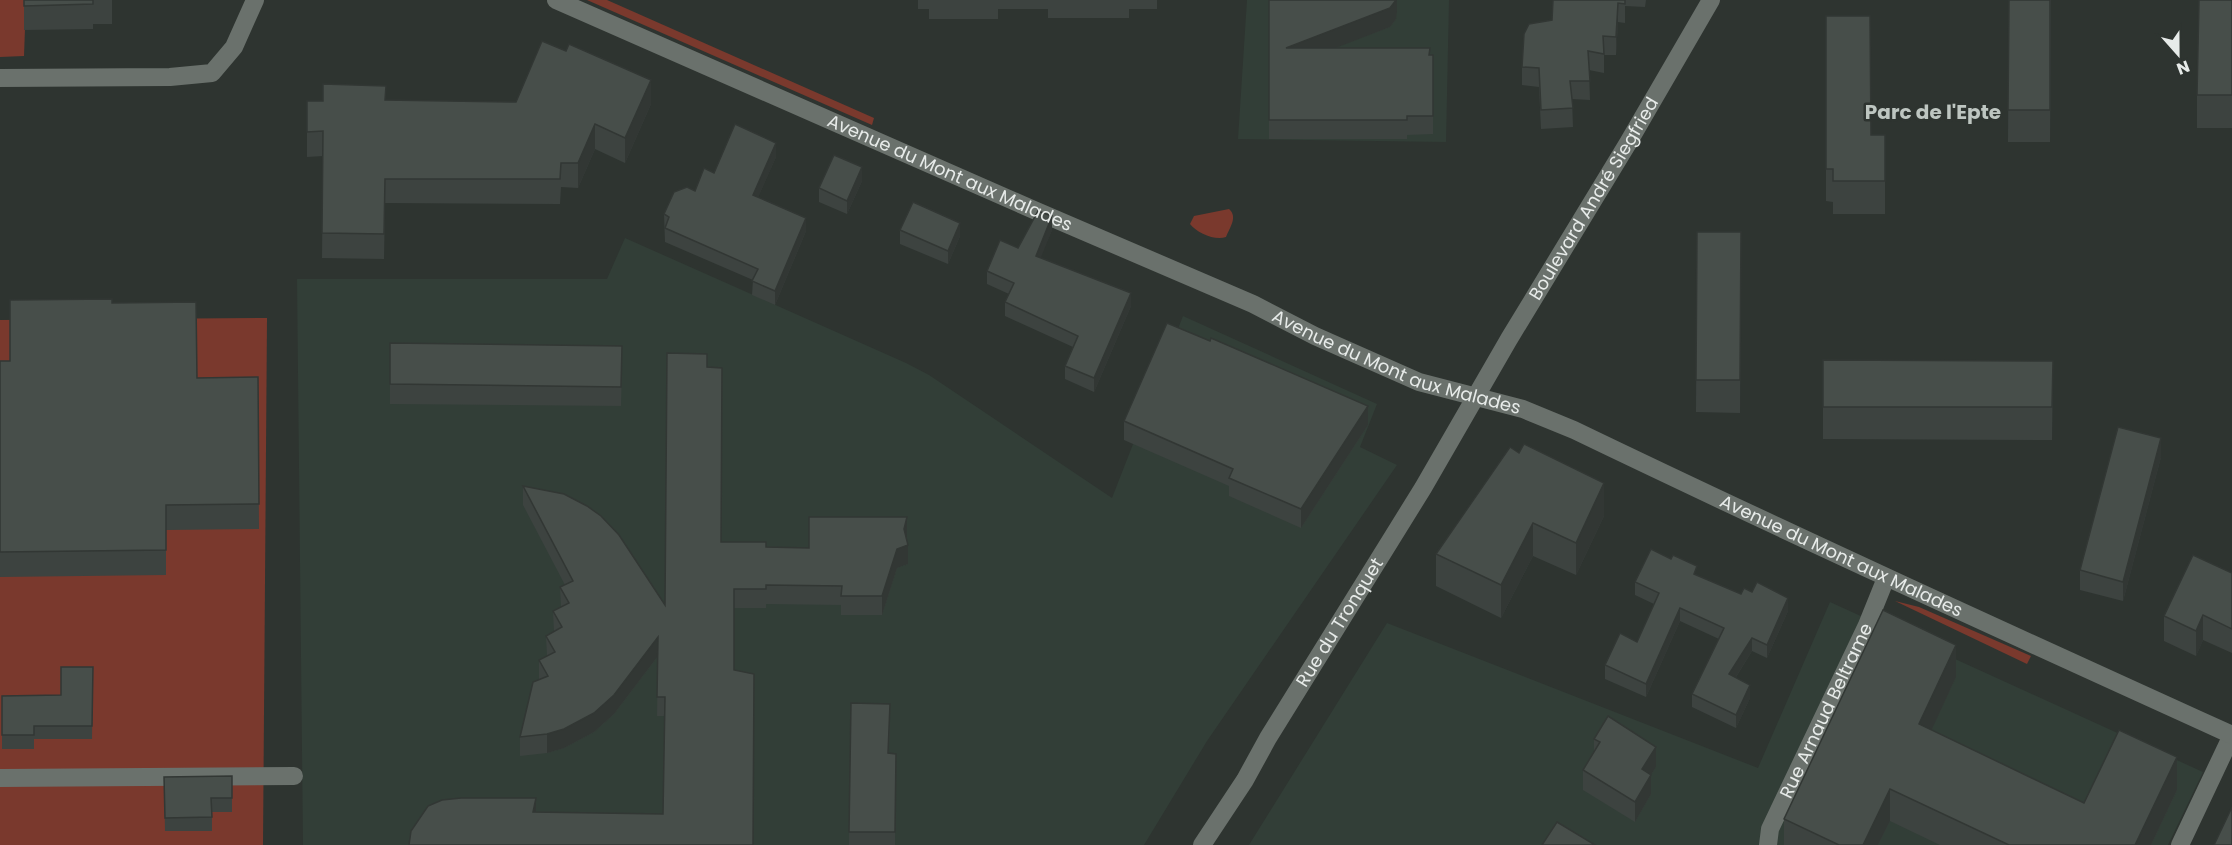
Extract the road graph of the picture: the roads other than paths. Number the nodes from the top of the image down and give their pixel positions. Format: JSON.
{"nodes":[{"id":1,"x":255,"y":0,"type":"edge"},
{"id":2,"x":556,"y":0,"type":"edge"},
{"id":3,"x":1711,"y":0,"type":"edge"},
{"id":4,"x":0,"y":78,"type":"edge"},
{"id":5,"x":1476,"y":396,"type":"junction"},
{"id":6,"x":1886,"y":578,"type":"junction"},
{"id":7,"x":2232,"y":735,"type":"edge"},
{"id":8,"x":294,"y":776,"type":"dead end"},
{"id":9,"x":0,"y":778,"type":"edge"},
{"id":10,"x":1202,"y":845,"type":"edge"},
{"id":11,"x":1768,"y":845,"type":"edge"},
{"id":12,"x":2180,"y":845,"type":"edge"}],
"edges":[{"from":1,"to":4,"type":"street"},
{"from":2,"to":5,"type":"street","name":"Avenue du Mont aux Malades"},
{"from":3,"to":5,"type":"street","name":"Boulevard André Siegfried"},
{"from":5,"to":6,"type":"street","name":"Avenue du Mont aux Malades"},
{"from":5,"to":10,"type":"street","name":"Rue du Tronquet"},
{"from":6,"to":7,"type":"street","name":"Avenue du Mont aux Malades"},
{"from":6,"to":11,"type":"street","name":"Rue Arnaud Beltrame"},
{"from":7,"to":12,"type":"street"},
{"from":8,"to":9,"type":"street"}]}
